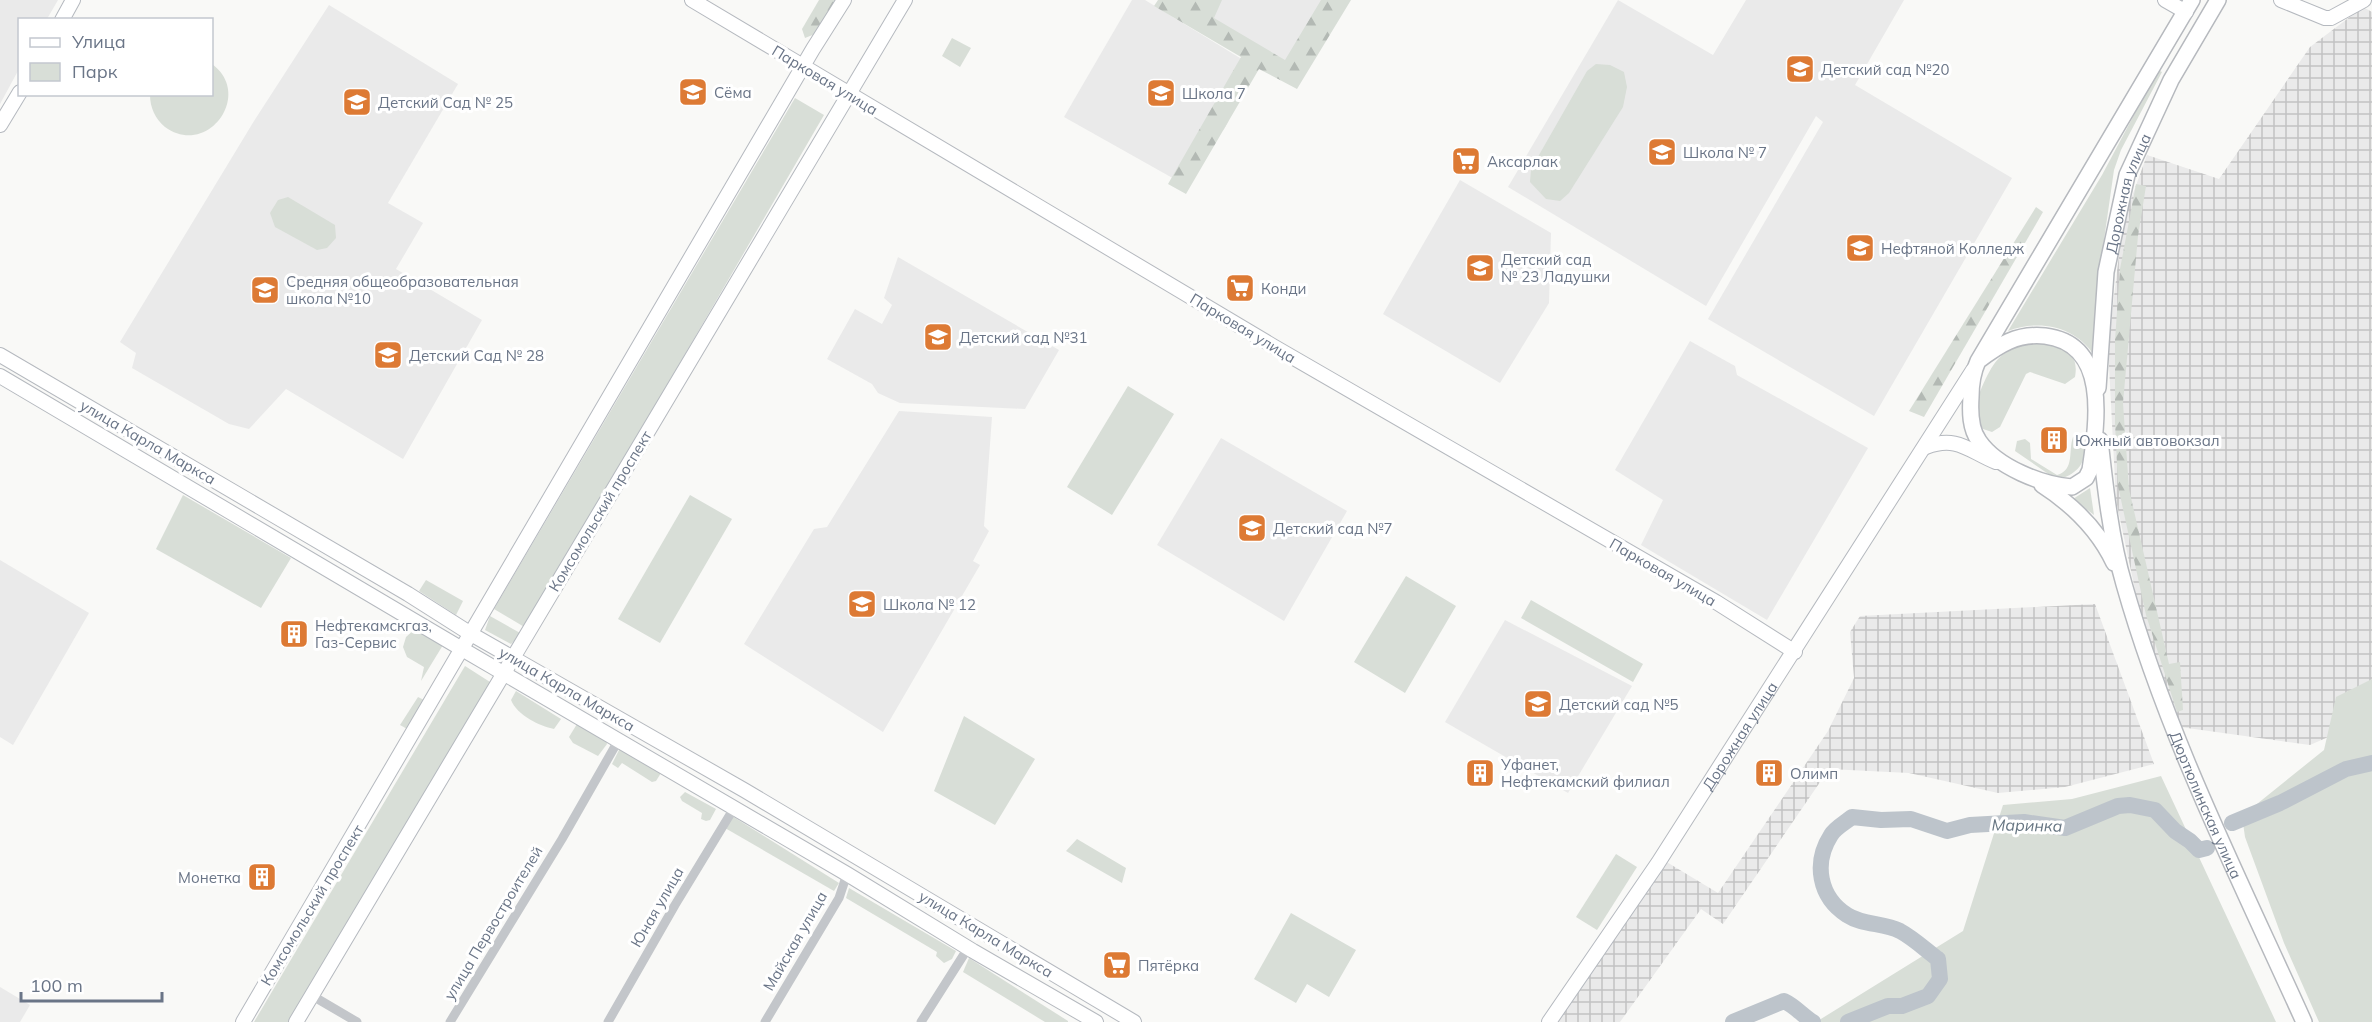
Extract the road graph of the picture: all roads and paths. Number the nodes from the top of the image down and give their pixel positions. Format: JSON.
{"nodes":[{"id":1,"x":73,"y":0,"type":"edge"},
{"id":2,"x":692,"y":0,"type":"edge"},
{"id":3,"x":844,"y":0,"type":"edge"},
{"id":4,"x":905,"y":0,"type":"edge"},
{"id":5,"x":2165,"y":0,"type":"edge"},
{"id":6,"x":2218,"y":0,"type":"edge"},
{"id":7,"x":2281,"y":0,"type":"edge"},
{"id":8,"x":2364,"y":0,"type":"edge"},
{"id":9,"x":2189,"y":6,"type":"edge"},
{"id":10,"x":63,"y":18,"type":"edge"},
{"id":11,"x":2204,"y":23,"type":"junction"},
{"id":12,"x":2154,"y":64,"type":"junction"},
{"id":13,"x":803,"y":66,"type":"junction"},
{"id":14,"x":2171,"y":80,"type":"junction"},
{"id":15,"x":847,"y":94,"type":"junction"},
{"id":16,"x":18,"y":95,"type":"edge"},
{"id":17,"x":0,"y":125,"type":"edge"},
{"id":18,"x":0,"y":355,"type":"edge"},
{"id":19,"x":1976,"y":364,"type":"junction"},
{"id":20,"x":0,"y":376,"type":"edge"},
{"id":21,"x":2097,"y":410,"type":"junction"},
{"id":22,"x":1926,"y":447,"type":"junction"},
{"id":23,"x":2014,"y":469,"type":"junction"},
{"id":24,"x":2031,"y":478,"type":"junction"},
{"id":25,"x":2123,"y":582,"type":"junction"},
{"id":26,"x":471,"y":634,"type":"junction"},
{"id":27,"x":462,"y":650,"type":"junction"},
{"id":28,"x":1795,"y":652,"type":"junction"},
{"id":29,"x":512,"y":657,"type":"junction"},
{"id":30,"x":504,"y":672,"type":"junction"},
{"id":31,"x":618,"y":741,"type":"junction"},
{"id":32,"x":734,"y":808,"type":"junction"},
{"id":33,"x":847,"y":874,"type":"junction"},
{"id":34,"x":968,"y":948,"type":"junction"},
{"id":35,"x":1042,"y":967,"type":"junction"},
{"id":36,"x":1031,"y":986,"type":"junction"},
{"id":37,"x":311,"y":995,"type":"junction"},
{"id":38,"x":1082,"y":1018,"type":"edge"},
{"id":39,"x":243,"y":1022,"type":"edge"},
{"id":40,"x":296,"y":1022,"type":"edge"},
{"id":41,"x":357,"y":1022,"type":"edge"},
{"id":42,"x":450,"y":1022,"type":"edge"},
{"id":43,"x":608,"y":1022,"type":"edge"},
{"id":44,"x":765,"y":1022,"type":"edge"},
{"id":45,"x":921,"y":1022,"type":"edge"},
{"id":46,"x":1096,"y":1022,"type":"edge"},
{"id":47,"x":1134,"y":1022,"type":"edge"},
{"id":48,"x":1549,"y":1022,"type":"edge"},
{"id":49,"x":2304,"y":1022,"type":"edge"}],
"edges":[{"from":1,"to":10,"type":"main road"},
{"from":2,"to":13,"type":"main road","name":"Парковая улица"},
{"from":3,"to":13,"type":"main road"},
{"from":4,"to":15,"type":"main road","name":"Комсомольский проспект"},
{"from":5,"to":9,"type":"main road"},
{"from":6,"to":11,"type":"main road","name":"Дорожная улица"},
{"from":7,"to":8,"type":"main road"},
{"from":9,"to":11,"type":"main road"},
{"from":9,"to":12,"type":"main road","name":"Дорожная улица"},
{"from":11,"to":14,"type":"main road","name":"Дорожная улица"},
{"from":12,"to":14,"type":"main road"},
{"from":12,"to":19,"type":"main road","name":"Дорожная улица"},
{"from":13,"to":15,"type":"main road","name":"Парковая улица"},
{"from":13,"to":26,"type":"main road","name":"Комсомольский проспект"},
{"from":14,"to":21,"type":"main road","name":"Дорожная улица"},
{"from":15,"to":28,"type":"main road","name":"Парковая улица"},
{"from":15,"to":29,"type":"main road","name":"Комсомольский проспект"},
{"from":16,"to":17,"type":"main road"},
{"from":18,"to":26,"type":"main road","name":"улица Карла Маркса"},
{"from":19,"to":21,"type":"main road"},
{"from":19,"to":22,"type":"main road","name":"Дорожная улица"},
{"from":19,"to":23,"type":"main road"},
{"from":20,"to":27,"type":"main road","name":"улица Карла Маркса"},
{"from":21,"to":24,"type":"main road"},
{"from":21,"to":25,"type":"main road","name":"Дорожная улица"},
{"from":22,"to":23,"type":"main road"},
{"from":22,"to":28,"type":"main road","name":"Дорожная улица"},
{"from":23,"to":24,"type":"main road"},
{"from":24,"to":25,"type":"main road"},
{"from":25,"to":49,"type":"main road","name":"Дюртюлинская улица"},
{"from":26,"to":27,"type":"main road","name":"Комсомольский проспект"},
{"from":26,"to":29,"type":"main road","name":"улица Карла Маркса"},
{"from":27,"to":30,"type":"main road","name":"улица Карла Маркса"},
{"from":27,"to":39,"type":"main road","name":"Комсомольский проспект"},
{"from":28,"to":48,"type":"main road","name":"Дорожная улица"},
{"from":29,"to":30,"type":"main road","name":"Комсомольский проспект"},
{"from":29,"to":35,"type":"main road","name":"улица Карла Маркса"},
{"from":30,"to":31,"type":"main road","name":"улица Карла Маркса"},
{"from":30,"to":37,"type":"main road","name":"Комсомольский проспект"},
{"from":31,"to":32,"type":"main road","name":"улица Карла Маркса"},
{"from":31,"to":42,"type":"street","name":"улица Первостроителей"},
{"from":32,"to":33,"type":"main road","name":"улица Карла Маркса"},
{"from":32,"to":43,"type":"street","name":"Юная улица"},
{"from":33,"to":34,"type":"main road","name":"улица Карла Маркса"},
{"from":33,"to":44,"type":"street","name":"Майская улица"},
{"from":34,"to":36,"type":"main road","name":"улица Карла Маркса"},
{"from":34,"to":45,"type":"street"},
{"from":35,"to":36,"type":"main road"},
{"from":35,"to":47,"type":"main road","name":"улица Карла Маркса"},
{"from":36,"to":38,"type":"main road","name":"улица Карла Маркса"},
{"from":37,"to":40,"type":"main road","name":"Комсомольский проспект"},
{"from":37,"to":41,"type":"street"},
{"from":38,"to":46,"type":"main road","name":"улица Карла Маркса"}]}
